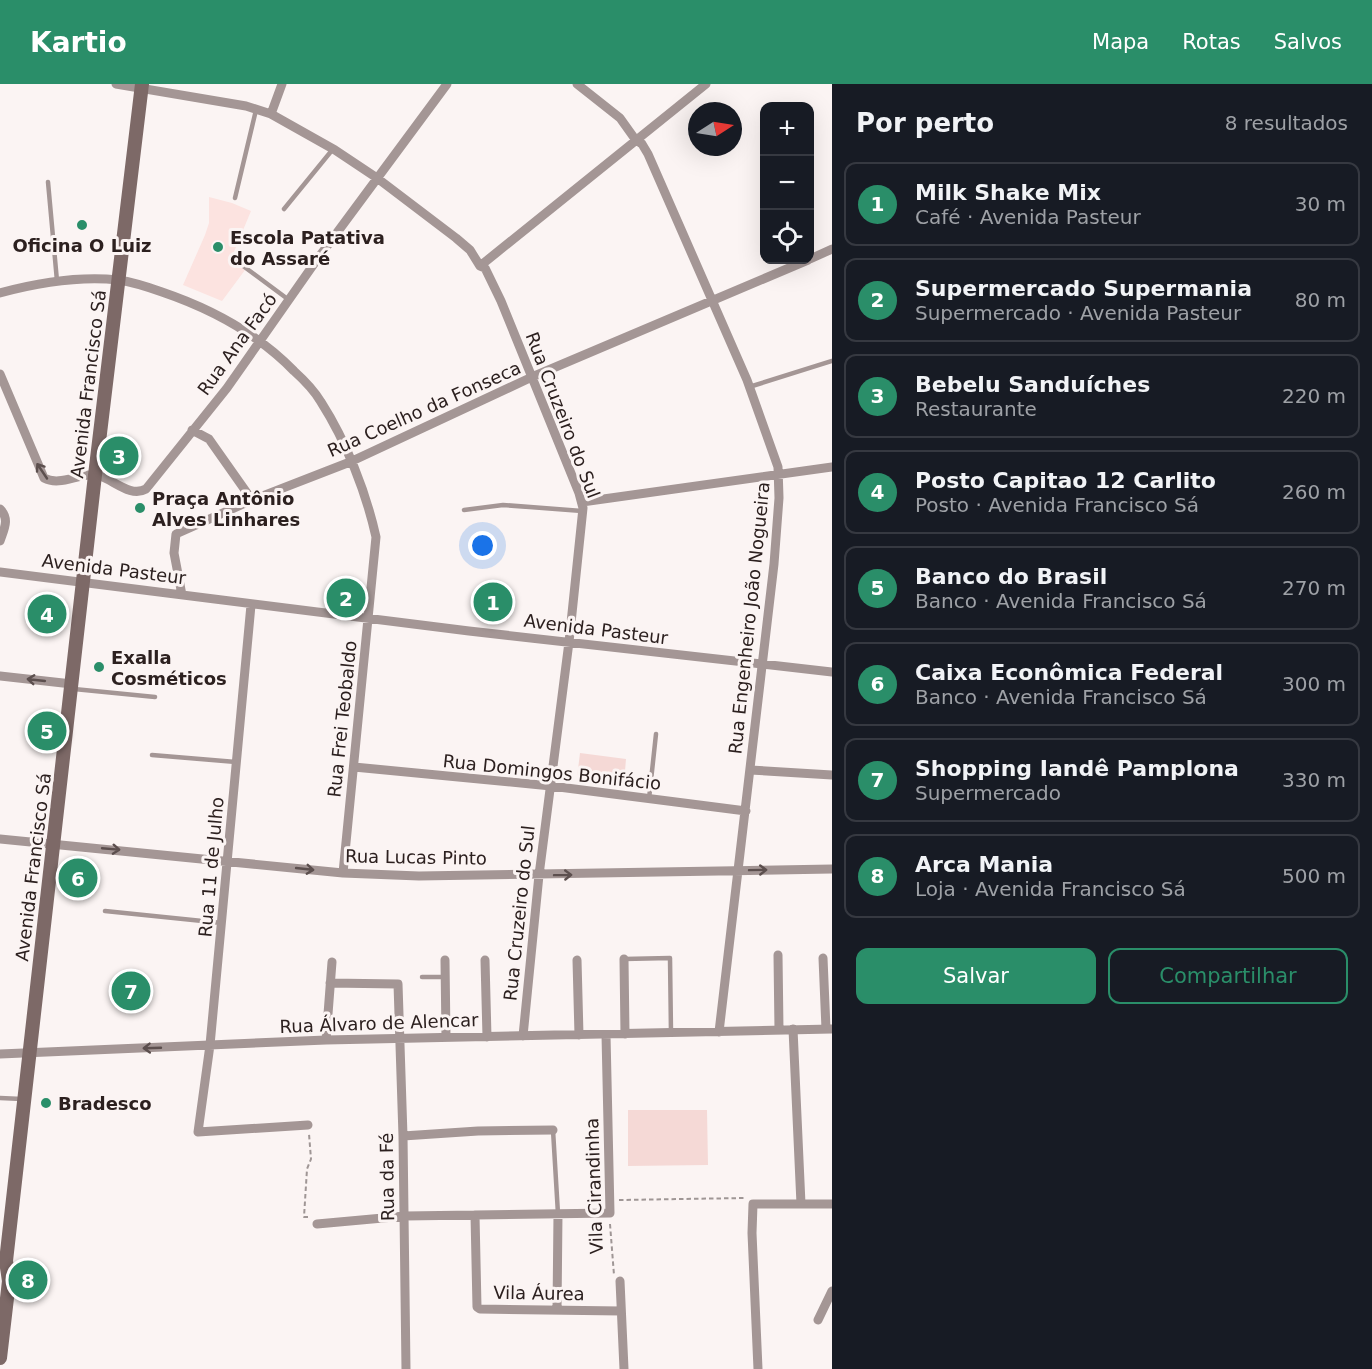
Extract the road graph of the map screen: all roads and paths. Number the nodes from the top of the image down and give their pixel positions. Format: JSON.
{"nodes":[{"id":1,"x":116,"y":84,"type":"edge"},
{"id":2,"x":282,"y":84,"type":"edge"},
{"id":3,"x":447,"y":84,"type":"edge"},
{"id":4,"x":577,"y":84,"type":"edge"},
{"id":5,"x":706,"y":84,"type":"edge"},
{"id":6,"x":142,"y":86,"type":"edge"},
{"id":7,"x":256,"y":109,"type":"junction"},
{"id":8,"x":271,"y":114,"type":"junction"},
{"id":9,"x":635,"y":139,"type":"junction"},
{"id":10,"x":333,"y":149,"type":"junction"},
{"id":11,"x":377,"y":178,"type":"junction"},
{"id":12,"x":48,"y":182,"type":"dead end"},
{"id":13,"x":235,"y":198,"type":"dead end"},
{"id":14,"x":284,"y":209,"type":"dead end"},
{"id":15,"x":832,"y":249,"type":"edge"},
{"id":16,"x":814,"y":257,"type":"edge"},
{"id":17,"x":235,"y":260,"type":"dead end"},
{"id":18,"x":798,"y":264,"type":"edge"},
{"id":19,"x":480,"y":266,"type":"junction"},
{"id":20,"x":119,"y":280,"type":"junction"},
{"id":21,"x":57,"y":282,"type":"junction"},
{"id":22,"x":0,"y":293,"type":"edge"},
{"id":23,"x":289,"y":300,"type":"junction"},
{"id":24,"x":712,"y":302,"type":"junction"},
{"id":25,"x":262,"y":341,"type":"junction"},
{"id":26,"x":832,"y":361,"type":"edge"},
{"id":27,"x":0,"y":374,"type":"edge"},
{"id":28,"x":532,"y":378,"type":"junction"},
{"id":29,"x":749,"y":387,"type":"junction"},
{"id":30,"x":192,"y":430,"type":"junction"},
{"id":31,"x":350,"y":462,"type":"junction"},
{"id":32,"x":832,"y":466,"type":"edge"},
{"id":33,"x":95,"y":475,"type":"junction"},
{"id":34,"x":779,"y":475,"type":"junction"},
{"id":35,"x":252,"y":500,"type":"junction"},
{"id":36,"x":582,"y":506,"type":"junction"},
{"id":37,"x":0,"y":508,"type":"edge"},
{"id":38,"x":464,"y":510,"type":"dead end"},
{"id":39,"x":0,"y":541,"type":"edge"},
{"id":40,"x":0,"y":573,"type":"edge"},
{"id":41,"x":84,"y":583,"type":"junction"},
{"id":42,"x":182,"y":595,"type":"junction"},
{"id":43,"x":251,"y":605,"type":"junction"},
{"id":44,"x":368,"y":618,"type":"junction"},
{"id":45,"x":569,"y":642,"type":"junction"},
{"id":46,"x":763,"y":665,"type":"junction"},
{"id":47,"x":832,"y":672,"type":"edge"},
{"id":48,"x":0,"y":676,"type":"edge"},
{"id":49,"x":72,"y":686,"type":"junction"},
{"id":50,"x":156,"y":697,"type":"dead end"},
{"id":51,"x":656,"y":734,"type":"dead end"},
{"id":52,"x":152,"y":755,"type":"dead end"},
{"id":53,"x":237,"y":762,"type":"junction"},
{"id":54,"x":354,"y":767,"type":"junction"},
{"id":55,"x":750,"y":770,"type":"junction"},
{"id":56,"x":832,"y":775,"type":"edge"},
{"id":57,"x":551,"y":786,"type":"junction"},
{"id":58,"x":649,"y":799,"type":"junction"},
{"id":59,"x":746,"y":811,"type":"junction"},
{"id":60,"x":0,"y":838,"type":"edge"},
{"id":61,"x":53,"y":844,"type":"junction"},
{"id":62,"x":228,"y":860,"type":"junction"},
{"id":63,"x":832,"y":869,"type":"edge"},
{"id":64,"x":738,"y":870,"type":"junction"},
{"id":65,"x":343,"y":873,"type":"junction"},
{"id":66,"x":539,"y":875,"type":"junction"},
{"id":67,"x":105,"y":911,"type":"dead end"},
{"id":68,"x":222,"y":923,"type":"junction"},
{"id":69,"x":778,"y":955,"type":"dead end"},
{"id":70,"x":823,"y":958,"type":"dead end"},
{"id":71,"x":624,"y":959,"type":"joint"},
{"id":72,"x":445,"y":960,"type":"dead end"},
{"id":73,"x":485,"y":960,"type":"dead end"},
{"id":74,"x":577,"y":960,"type":"dead end"},
{"id":75,"x":332,"y":962,"type":"dead end"},
{"id":76,"x":422,"y":977,"type":"dead end"},
{"id":77,"x":445,"y":977,"type":"junction"},
{"id":78,"x":330,"y":983,"type":"junction"},
{"id":79,"x":793,"y":1029,"type":"junction"},
{"id":80,"x":829,"y":1029,"type":"edge"},
{"id":81,"x":779,"y":1030,"type":"junction"},
{"id":82,"x":719,"y":1032,"type":"junction"},
{"id":83,"x":671,"y":1033,"type":"junction"},
{"id":84,"x":625,"y":1034,"type":"junction"},
{"id":85,"x":579,"y":1035,"type":"junction"},
{"id":86,"x":606,"y":1035,"type":"junction"},
{"id":87,"x":523,"y":1036,"type":"junction"},
{"id":88,"x":446,"y":1037,"type":"junction"},
{"id":89,"x":487,"y":1037,"type":"junction"},
{"id":90,"x":400,"y":1038,"type":"junction"},
{"id":91,"x":326,"y":1040,"type":"junction"},
{"id":92,"x":210,"y":1045,"type":"junction"},
{"id":93,"x":30,"y":1052,"type":"junction"},
{"id":94,"x":0,"y":1054,"type":"edge"},
{"id":95,"x":0,"y":1098,"type":"edge"},
{"id":96,"x":24,"y":1100,"type":"junction"},
{"id":97,"x":308,"y":1125,"type":"joint"},
{"id":98,"x":553,"y":1130,"type":"joint"},
{"id":99,"x":403,"y":1137,"type":"junction"},
{"id":100,"x":609,"y":1200,"type":"junction"},
{"id":101,"x":753,"y":1204,"type":"junction"},
{"id":102,"x":801,"y":1204,"type":"junction"},
{"id":103,"x":832,"y":1204,"type":"edge"},
{"id":104,"x":610,"y":1213,"type":"junction"},
{"id":105,"x":558,"y":1214,"type":"junction"},
{"id":106,"x":475,"y":1215,"type":"junction"},
{"id":107,"x":405,"y":1216,"type":"junction"},
{"id":108,"x":316,"y":1224,"type":"joint"},
{"id":109,"x":6,"y":1261,"type":"junction"},
{"id":110,"x":0,"y":1278,"type":"edge"},
{"id":111,"x":621,"y":1281,"type":"joint"},
{"id":112,"x":832,"y":1291,"type":"edge"},
{"id":113,"x":557,"y":1310,"type":"junction"},
{"id":114,"x":621,"y":1311,"type":"junction"},
{"id":115,"x":818,"y":1320,"type":"dead end"},
{"id":116,"x":0,"y":1358,"type":"edge"},
{"id":117,"x":406,"y":1369,"type":"edge"},
{"id":118,"x":624,"y":1369,"type":"edge"},
{"id":119,"x":758,"y":1369,"type":"edge"}],
"edges":[{"from":1,"to":6,"type":"street","name":"Rua Cruzeiro do Sul"},
{"from":2,"to":8,"type":"street"},
{"from":3,"to":11,"type":"street","name":"Rua Ana Facó"},
{"from":4,"to":9,"type":"street","name":"Rua Engenheiro João Nogueira"},
{"from":5,"to":9,"type":"street"},
{"from":6,"to":7,"type":"street","name":"Rua Cruzeiro do Sul"},
{"from":6,"to":20,"type":"main road","name":"Avenida Francisco Sá"},
{"from":7,"to":8,"type":"street","name":"Rua Cruzeiro do Sul"},
{"from":7,"to":13,"type":"lane"},
{"from":8,"to":10,"type":"street","name":"Rua Cruzeiro do Sul"},
{"from":9,"to":19,"type":"street"},
{"from":9,"to":24,"type":"street","name":"Rua Engenheiro João Nogueira"},
{"from":10,"to":11,"type":"street","name":"Rua Cruzeiro do Sul"},
{"from":10,"to":14,"type":"lane"},
{"from":11,"to":19,"type":"street","name":"Rua Cruzeiro do Sul"},
{"from":11,"to":23,"type":"street","name":"Rua Ana Facó"},
{"from":12,"to":21,"type":"lane"},
{"from":15,"to":16,"type":"street","name":"Rua Coelho da Fonseca"},
{"from":17,"to":23,"type":"lane"},
{"from":18,"to":24,"type":"street","name":"Rua Coelho da Fonseca"},
{"from":19,"to":28,"type":"street","name":"Rua Cruzeiro do Sul"},
{"from":20,"to":21,"type":"street","name":"Rua Frei Teobaldo"},
{"from":20,"to":25,"type":"street","name":"Rua Frei Teobaldo"},
{"from":20,"to":33,"type":"main road","name":"Avenida Francisco Sá"},
{"from":21,"to":22,"type":"street","name":"Rua Frei Teobaldo"},
{"from":23,"to":25,"type":"street","name":"Rua Ana Facó"},
{"from":24,"to":28,"type":"street","name":"Rua Coelho da Fonseca"},
{"from":24,"to":29,"type":"street","name":"Rua Engenheiro João Nogueira"},
{"from":25,"to":30,"type":"street","name":"Rua Ana Facó"},
{"from":25,"to":31,"type":"street","name":"Rua Frei Teobaldo"},
{"from":26,"to":29,"type":"lane"},
{"from":33,"to":27,"type":"street","one_way":true},
{"from":28,"to":31,"type":"street","name":"Rua Coelho da Fonseca"},
{"from":28,"to":36,"type":"street","name":"Rua Cruzeiro do Sul"},
{"from":29,"to":34,"type":"street","name":"Rua Engenheiro João Nogueira"},
{"from":30,"to":33,"type":"street","name":"Rua Ana Facó"},
{"from":30,"to":35,"type":"street"},
{"from":31,"to":35,"type":"street","name":"Rua Coelho da Fonseca"},
{"from":31,"to":44,"type":"street","name":"Rua Frei Teobaldo"},
{"from":32,"to":34,"type":"street"},
{"from":33,"to":41,"type":"main road","name":"Avenida Francisco Sá"},
{"from":34,"to":36,"type":"street"},
{"from":34,"to":46,"type":"street","name":"Rua Engenheiro João Nogueira"},
{"from":35,"to":42,"type":"street","name":"Rua Coelho da Fonseca"},
{"from":36,"to":38,"type":"lane"},
{"from":36,"to":45,"type":"street","name":"Rua Cruzeiro do Sul"},
{"from":37,"to":39,"type":"street"},
{"from":40,"to":41,"type":"street","name":"Avenida Pasteur"},
{"from":41,"to":42,"type":"street","name":"Avenida Pasteur"},
{"from":41,"to":49,"type":"main road","name":"Avenida Francisco Sá"},
{"from":42,"to":43,"type":"street","name":"Avenida Pasteur"},
{"from":43,"to":44,"type":"street","name":"Avenida Pasteur"},
{"from":43,"to":53,"type":"street","name":"Rua 11 de Julho"},
{"from":44,"to":45,"type":"street","name":"Avenida Pasteur"},
{"from":44,"to":54,"type":"street","name":"Rua Frei Teobaldo"},
{"from":45,"to":46,"type":"street","name":"Avenida Pasteur"},
{"from":45,"to":57,"type":"street","name":"Rua Cruzeiro do Sul"},
{"from":46,"to":47,"type":"street","name":"Avenida Pasteur"},
{"from":46,"to":55,"type":"street","name":"Rua Engenheiro João Nogueira"},
{"from":49,"to":48,"type":"street","one_way":true},
{"from":49,"to":50,"type":"lane"},
{"from":49,"to":61,"type":"main road","name":"Avenida Francisco Sá"},
{"from":51,"to":58,"type":"lane"},
{"from":52,"to":53,"type":"lane"},
{"from":53,"to":62,"type":"street","name":"Rua 11 de Julho"},
{"from":54,"to":57,"type":"street","name":"Rua Domingos Bonifácio"},
{"from":54,"to":65,"type":"street","name":"Rua Frei Teobaldo"},
{"from":55,"to":56,"type":"street"},
{"from":55,"to":59,"type":"street","name":"Rua Engenheiro João Nogueira"},
{"from":57,"to":58,"type":"street","name":"Rua Domingos Bonifácio"},
{"from":57,"to":66,"type":"street","name":"Rua Cruzeiro do Sul"},
{"from":58,"to":59,"type":"street","name":"Rua Domingos Bonifácio"},
{"from":59,"to":64,"type":"street","name":"Rua Engenheiro João Nogueira"},
{"from":60,"to":61,"type":"street","name":"Rua Lucas Pinto"},
{"from":61,"to":62,"type":"street","name":"Rua Lucas Pinto","one_way":true},
{"from":61,"to":93,"type":"main road","name":"Avenida Francisco Sá"},
{"from":62,"to":65,"type":"street","name":"Rua Lucas Pinto","one_way":true},
{"from":62,"to":68,"type":"street","name":"Rua 11 de Julho"},
{"from":64,"to":63,"type":"street","name":"Rua Lucas Pinto","one_way":true},
{"from":66,"to":64,"type":"street","name":"Rua Lucas Pinto","one_way":true},
{"from":64,"to":82,"type":"street","name":"Rua Engenheiro João Nogueira"},
{"from":65,"to":66,"type":"street","name":"Rua Lucas Pinto"},
{"from":66,"to":87,"type":"street","name":"Rua Cruzeiro do Sul"},
{"from":67,"to":68,"type":"lane"},
{"from":68,"to":92,"type":"street","name":"Rua 11 de Julho"},
{"from":69,"to":81,"type":"street"},
{"from":70,"to":80,"type":"street"},
{"from":71,"to":83,"type":"lane"},
{"from":71,"to":84,"type":"street"},
{"from":72,"to":77,"type":"street"},
{"from":73,"to":89,"type":"street"},
{"from":74,"to":85,"type":"street"},
{"from":75,"to":78,"type":"street"},
{"from":76,"to":77,"type":"lane"},
{"from":77,"to":88,"type":"street"},
{"from":78,"to":90,"type":"street","name":"Rua da Fé"},
{"from":78,"to":91,"type":"street"},
{"from":79,"to":80,"type":"street","name":"Rua Álvaro de Alencar"},
{"from":79,"to":81,"type":"street","name":"Rua Álvaro de Alencar"},
{"from":79,"to":102,"type":"street"},
{"from":81,"to":82,"type":"street","name":"Rua Álvaro de Alencar"},
{"from":82,"to":83,"type":"street","name":"Rua Álvaro de Alencar"},
{"from":83,"to":84,"type":"street","name":"Rua Álvaro de Alencar"},
{"from":84,"to":86,"type":"street","name":"Rua Álvaro de Alencar"},
{"from":85,"to":86,"type":"street","name":"Rua Álvaro de Alencar"},
{"from":85,"to":87,"type":"street","name":"Rua Álvaro de Alencar"},
{"from":86,"to":100,"type":"street","name":"Vila Cirandinha"},
{"from":87,"to":89,"type":"street","name":"Rua Álvaro de Alencar"},
{"from":88,"to":89,"type":"street","name":"Rua Álvaro de Alencar"},
{"from":88,"to":90,"type":"street","name":"Rua Álvaro de Alencar"},
{"from":90,"to":91,"type":"street","name":"Rua Álvaro de Alencar"},
{"from":90,"to":99,"type":"street","name":"Rua da Fé"},
{"from":91,"to":92,"type":"street","name":"Rua Álvaro de Alencar"},
{"from":92,"to":93,"type":"street","name":"Rua Álvaro de Alencar","one_way":true},
{"from":92,"to":97,"type":"street","name":"Rua 11 de Julho"},
{"from":93,"to":94,"type":"street","name":"Rua Álvaro de Alencar"},
{"from":93,"to":96,"type":"main road","name":"Avenida Francisco Sá"},
{"from":95,"to":96,"type":"lane"},
{"from":96,"to":109,"type":"main road","name":"Avenida Francisco Sá"},
{"from":97,"to":108,"type":"path"},
{"from":98,"to":99,"type":"street"},
{"from":98,"to":105,"type":"lane"},
{"from":99,"to":107,"type":"street","name":"Rua da Fé"},
{"from":100,"to":101,"type":"path"},
{"from":100,"to":104,"type":"street","name":"Vila Cirandinha"},
{"from":101,"to":102,"type":"street"},
{"from":101,"to":119,"type":"street"},
{"from":102,"to":103,"type":"street"},
{"from":104,"to":105,"type":"street"},
{"from":104,"to":111,"type":"path","name":"Vila Cirandinha"},
{"from":105,"to":106,"type":"street"},
{"from":105,"to":113,"type":"street"},
{"from":106,"to":107,"type":"street"},
{"from":106,"to":113,"type":"street","name":"Vila Áurea"},
{"from":107,"to":108,"type":"street"},
{"from":107,"to":117,"type":"street","name":"Rua da Fé"},
{"from":109,"to":110,"type":"main road","name":"Avenida Francisco Sá"},
{"from":109,"to":116,"type":"main road","name":"Avenida Francisco Sá"},
{"from":111,"to":114,"type":"street"},
{"from":112,"to":115,"type":"street"},
{"from":113,"to":114,"type":"street","name":"Vila Áurea"},
{"from":114,"to":118,"type":"street"}]}
